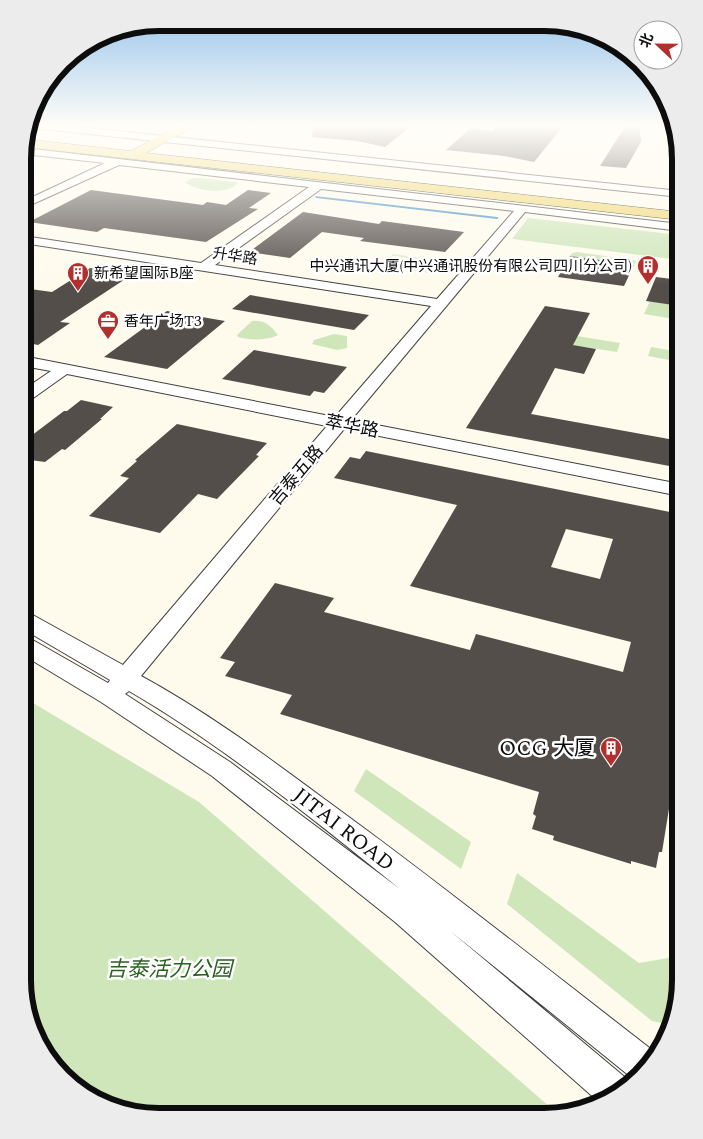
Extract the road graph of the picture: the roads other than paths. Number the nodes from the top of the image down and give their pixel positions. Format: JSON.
{"nodes":[{"id":1,"x":64,"y":178,"type":"edge"},
{"id":2,"x":79,"y":178,"type":"edge"},
{"id":3,"x":269,"y":178,"type":"edge"},
{"id":4,"x":365,"y":178,"type":"edge"},
{"id":5,"x":457,"y":178,"type":"edge"},
{"id":6,"x":531,"y":178,"type":"edge"},
{"id":7,"x":319,"y":185,"type":"junction"},
{"id":8,"x":672,"y":193,"type":"edge"},
{"id":9,"x":31,"y":194,"type":"edge"},
{"id":10,"x":31,"y":202,"type":"edge"},
{"id":11,"x":672,"y":203,"type":"edge"},
{"id":12,"x":523,"y":208,"type":"junction"},
{"id":13,"x":672,"y":215,"type":"edge"},
{"id":14,"x":672,"y":226,"type":"edge"},
{"id":15,"x":31,"y":241,"type":"edge"},
{"id":16,"x":204,"y":267,"type":"junction"},
{"id":17,"x":442,"y":304,"type":"junction"},
{"id":18,"x":31,"y":363,"type":"edge"},
{"id":19,"x":64,"y":369,"type":"junction"},
{"id":20,"x":31,"y":392,"type":"edge"},
{"id":21,"x":339,"y":423,"type":"junction"},
{"id":22,"x":672,"y":488,"type":"edge"},
{"id":23,"x":31,"y":625,"type":"edge"},
{"id":24,"x":31,"y":649,"type":"edge"},
{"id":25,"x":118,"y":687,"type":"junction"},
{"id":26,"x":641,"y":1063,"type":"edge"},
{"id":27,"x":611,"y":1089,"type":"edge"}],
"edges":[{"from":1,"to":9,"type":"street"},
{"from":2,"to":10,"type":"street"},
{"from":3,"to":7,"type":"street"},
{"from":4,"to":13,"type":"main road"},
{"from":5,"to":11,"type":"main road"},
{"from":6,"to":8,"type":"street"},
{"from":7,"to":12,"type":"street"},
{"from":7,"to":16,"type":"street"},
{"from":12,"to":14,"type":"street"},
{"from":12,"to":17,"type":"street","name":"吉泰五路"},
{"from":15,"to":16,"type":"street","name":"升华路"},
{"from":16,"to":17,"type":"street","name":"升华路"},
{"from":17,"to":21,"type":"street","name":"吉泰五路"},
{"from":18,"to":19,"type":"street","name":"萃华路"},
{"from":19,"to":20,"type":"street"},
{"from":19,"to":21,"type":"street","name":"萃华路"},
{"from":21,"to":22,"type":"street","name":"萃华路"},
{"from":21,"to":25,"type":"street","name":"吉泰五路"},
{"from":23,"to":25,"type":"street","name":"JITAI ROAD"},
{"from":24,"to":25,"type":"street","name":"JITAI ROAD"},
{"from":25,"to":26,"type":"street","name":"JITAI ROAD"},
{"from":25,"to":27,"type":"street","name":"JITAI ROAD"}]}
